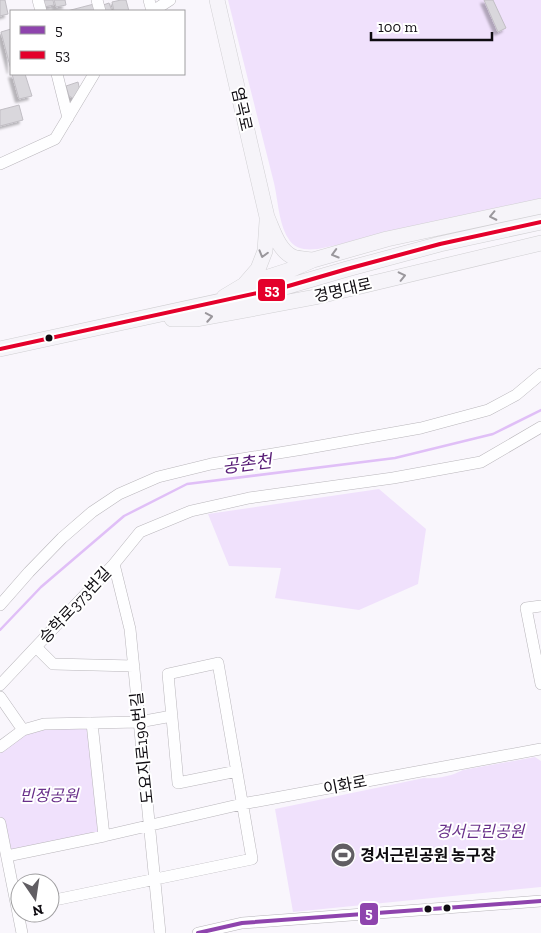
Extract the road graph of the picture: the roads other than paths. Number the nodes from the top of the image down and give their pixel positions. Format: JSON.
{"nodes":[{"id":1,"x":170,"y":0,"type":"edge"},
{"id":2,"x":217,"y":0,"type":"edge"},
{"id":3,"x":155,"y":10,"type":"edge"},
{"id":4,"x":57,"y":75,"type":"edge"},
{"id":5,"x":93,"y":75,"type":"edge"},
{"id":6,"x":68,"y":118,"type":"junction"},
{"id":7,"x":0,"y":164,"type":"edge"},
{"id":8,"x":541,"y":206,"type":"edge"},
{"id":9,"x":267,"y":217,"type":"junction"},
{"id":10,"x":541,"y":222,"type":"edge"},
{"id":11,"x":541,"y":244,"type":"edge"},
{"id":12,"x":313,"y":260,"type":"junction"},
{"id":13,"x":244,"y":285,"type":"junction"},
{"id":14,"x":213,"y":304,"type":"junction"},
{"id":15,"x":143,"y":319,"type":"junction"},
{"id":16,"x":0,"y":349,"type":"edge"},
{"id":17,"x":541,"y":374,"type":"edge"},
{"id":18,"x":541,"y":427,"type":"edge"},
{"id":19,"x":114,"y":564,"type":"junction"},
{"id":20,"x":0,"y":605,"type":"edge"},
{"id":21,"x":541,"y":606,"type":"edge"},
{"id":22,"x":36,"y":647,"type":"junction"},
{"id":23,"x":134,"y":666,"type":"junction"},
{"id":24,"x":541,"y":684,"type":"edge"},
{"id":25,"x":0,"y":685,"type":"edge"},
{"id":26,"x":0,"y":697,"type":"edge"},
{"id":27,"x":172,"y":716,"type":"junction"},
{"id":28,"x":139,"y":722,"type":"junction"},
{"id":29,"x":92,"y":723,"type":"junction"},
{"id":30,"x":23,"y":730,"type":"junction"},
{"id":31,"x":0,"y":747,"type":"edge"},
{"id":32,"x":541,"y":749,"type":"edge"},
{"id":33,"x":237,"y":771,"type":"junction"},
{"id":34,"x":242,"y":804,"type":"junction"},
{"id":35,"x":0,"y":823,"type":"edge"},
{"id":36,"x":150,"y":826,"type":"junction"},
{"id":37,"x":104,"y":836,"type":"junction"},
{"id":38,"x":7,"y":856,"type":"junction"},
{"id":39,"x":11,"y":873,"type":"edge"},
{"id":40,"x":155,"y":879,"type":"junction"},
{"id":41,"x":60,"y":899,"type":"edge"},
{"id":42,"x":541,"y":901,"type":"edge"},
{"id":43,"x":160,"y":933,"type":"edge"},
{"id":44,"x":198,"y":933,"type":"edge"}],
"edges":[{"from":1,"to":3,"type":"street"},
{"from":2,"to":9,"type":"main road","name":"염곡로"},
{"from":4,"to":6,"type":"street"},
{"from":5,"to":6,"type":"street"},
{"from":6,"to":7,"type":"street"},
{"from":8,"to":12,"type":"main road","name":"경명대로","one_way":true},
{"from":9,"to":12,"type":"main road","name":"염곡로"},
{"from":9,"to":13,"type":"main road","name":"염곡로","one_way":true},
{"from":10,"to":14,"type":"main road","name":"경명대로"},
{"from":15,"to":11,"type":"main road","name":"경명대로","one_way":true},
{"from":12,"to":13,"type":"main road","name":"경명대로"},
{"from":13,"to":14,"type":"main road","name":"경명대로"},
{"from":14,"to":15,"type":"main road","name":"경명대로"},
{"from":15,"to":16,"type":"main road","name":"경명대로"},
{"from":17,"to":20,"type":"street"},
{"from":18,"to":19,"type":"street","name":"승학로373번길"},
{"from":19,"to":22,"type":"street","name":"승학로373번길"},
{"from":19,"to":23,"type":"street","name":"도요지로190번길"},
{"from":21,"to":24,"type":"street"},
{"from":22,"to":23,"type":"street","name":"승학로373번길"},
{"from":22,"to":25,"type":"street","name":"승학로373번길"},
{"from":23,"to":28,"type":"street","name":"도요지로190번길"},
{"from":26,"to":30,"type":"street"},
{"from":27,"to":28,"type":"street"},
{"from":27,"to":33,"type":"street"},
{"from":27,"to":33,"type":"street"},
{"from":28,"to":29,"type":"street"},
{"from":28,"to":36,"type":"street","name":"도요지로190번길"},
{"from":29,"to":30,"type":"street"},
{"from":29,"to":37,"type":"street"},
{"from":30,"to":31,"type":"street"},
{"from":32,"to":34,"type":"street","name":"이화로"},
{"from":33,"to":34,"type":"street"},
{"from":34,"to":36,"type":"street","name":"이화로"},
{"from":34,"to":40,"type":"street"},
{"from":35,"to":38,"type":"street"},
{"from":36,"to":37,"type":"street","name":"이화로"},
{"from":36,"to":40,"type":"street","name":"도요지로190번길"},
{"from":37,"to":38,"type":"street","name":"이화로"},
{"from":38,"to":39,"type":"street"},
{"from":40,"to":41,"type":"street"},
{"from":40,"to":43,"type":"street","name":"도요지로190번길"},
{"from":42,"to":44,"type":"street"}]}
